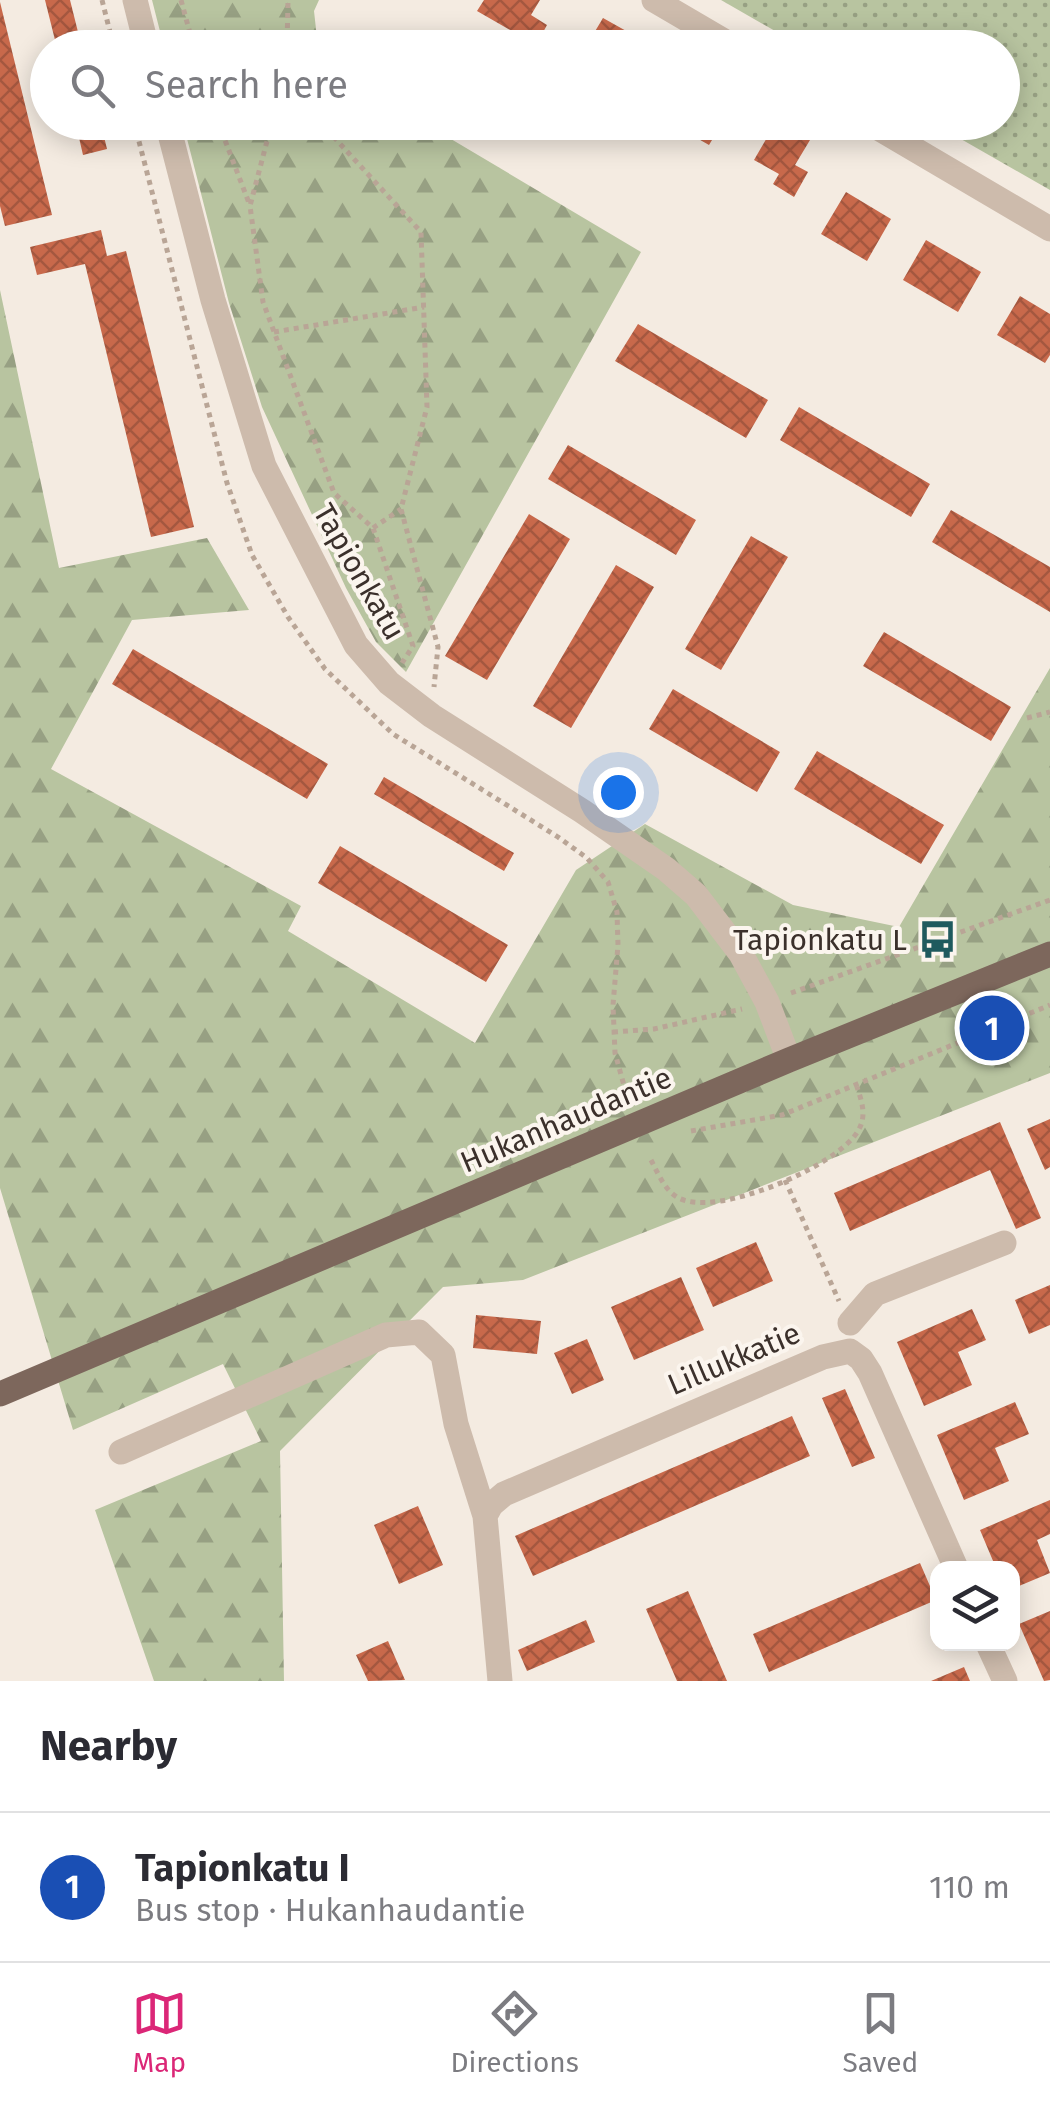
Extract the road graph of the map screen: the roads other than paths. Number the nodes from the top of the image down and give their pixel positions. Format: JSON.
{"nodes":[{"id":1,"x":135,"y":0,"type":"edge"},
{"id":2,"x":654,"y":0,"type":"edge"},
{"id":3,"x":142,"y":30,"type":"edge"},
{"id":4,"x":705,"y":30,"type":"edge"},
{"id":5,"x":172,"y":140,"type":"edge"},
{"id":6,"x":899,"y":140,"type":"edge"},
{"id":7,"x":1050,"y":228,"type":"edge"},
{"id":8,"x":1050,"y":954,"type":"edge"},
{"id":9,"x":789,"y":1060,"type":"junction"},
{"id":10,"x":1004,"y":1242,"type":"dead end"},
{"id":11,"x":850,"y":1323,"type":"road end"},
{"id":12,"x":0,"y":1394,"type":"edge"},
{"id":13,"x":121,"y":1452,"type":"dead end"},
{"id":14,"x":485,"y":1516,"type":"junction"},
{"id":15,"x":953,"y":1561,"type":"edge"},
{"id":16,"x":991,"y":1651,"type":"edge"},
{"id":17,"x":500,"y":1681,"type":"edge"},
{"id":18,"x":1004,"y":1681,"type":"edge"}],
"edges":[{"from":1,"to":3,"type":"street"},
{"from":2,"to":4,"type":"street"},
{"from":5,"to":9,"type":"street","name":"Tapionkatu"},
{"from":6,"to":7,"type":"street"},
{"from":8,"to":9,"type":"main road","name":"Hukanhaudantie"},
{"from":9,"to":12,"type":"main road","name":"Hukanhaudantie"},
{"from":10,"to":11,"type":"street"},
{"from":13,"to":14,"type":"street"},
{"from":14,"to":15,"type":"street","name":"Lillukkatie"},
{"from":14,"to":17,"type":"street"},
{"from":16,"to":18,"type":"street"}]}
